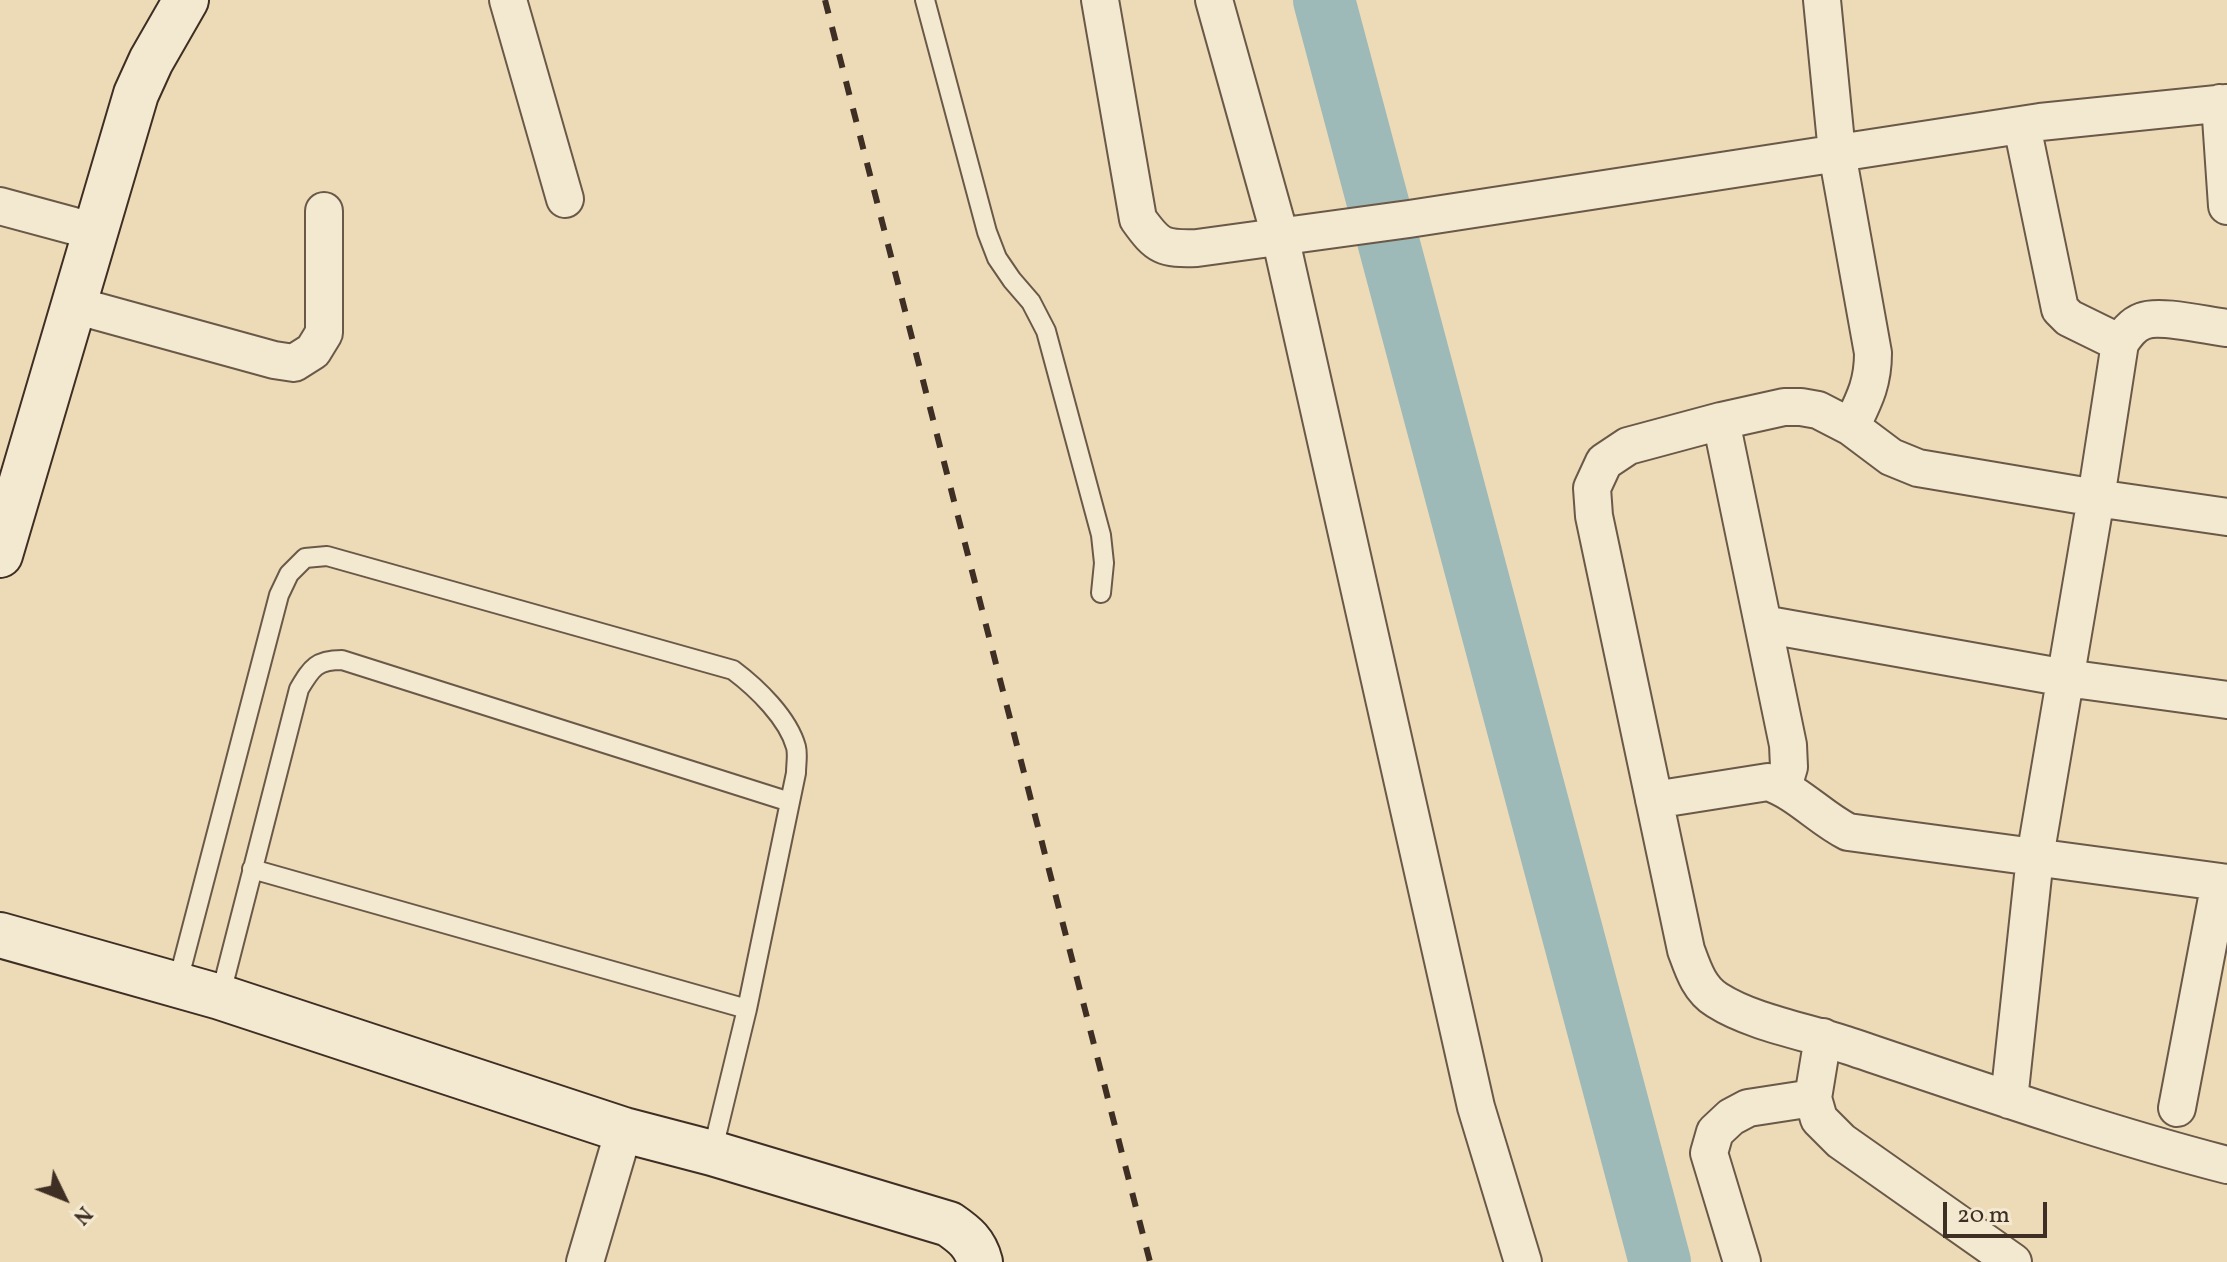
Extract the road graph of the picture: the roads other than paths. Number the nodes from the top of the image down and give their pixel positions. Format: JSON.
{"nodes":[{"id":1,"x":186,"y":0,"type":"edge"},
{"id":2,"x":508,"y":0,"type":"edge"},
{"id":3,"x":925,"y":0,"type":"edge"},
{"id":4,"x":1100,"y":0,"type":"edge"},
{"id":5,"x":1214,"y":0,"type":"edge"},
{"id":6,"x":1822,"y":6,"type":"edge"},
{"id":7,"x":2224,"y":103,"type":"edge"},
{"id":8,"x":2022,"y":126,"type":"junction"},
{"id":9,"x":1837,"y":153,"type":"junction"},
{"id":10,"x":565,"y":199,"type":"dead end"},
{"id":11,"x":0,"y":206,"type":"edge"},
{"id":12,"x":2227,"y":206,"type":"edge"},
{"id":13,"x":324,"y":211,"type":"dead end"},
{"id":14,"x":96,"y":232,"type":"junction"},
{"id":15,"x":1280,"y":236,"type":"junction"},
{"id":16,"x":74,"y":305,"type":"junction"},
{"id":17,"x":2227,"y":328,"type":"edge"},
{"id":18,"x":2120,"y":343,"type":"junction"},
{"id":19,"x":1721,"y":421,"type":"junction"},
{"id":20,"x":1851,"y":427,"type":"junction"},
{"id":21,"x":9,"y":489,"type":"edge"},
{"id":22,"x":2096,"y":498,"type":"junction"},
{"id":23,"x":2227,"y":517,"type":"edge"},
{"id":24,"x":0,"y":555,"type":"edge"},
{"id":25,"x":1101,"y":593,"type":"dead end"},
{"id":26,"x":1763,"y":624,"type":"junction"},
{"id":27,"x":2066,"y":678,"type":"junction"},
{"id":28,"x":2227,"y":700,"type":"edge"},
{"id":29,"x":1783,"y":787,"type":"junction"},
{"id":30,"x":1654,"y":800,"type":"junction"},
{"id":31,"x":790,"y":802,"type":"junction"},
{"id":32,"x":2035,"y":857,"type":"junction"},
{"id":33,"x":252,"y":869,"type":"junction"},
{"id":34,"x":2224,"y":883,"type":"edge"},
{"id":35,"x":0,"y":935,"type":"edge"},
{"id":36,"x":177,"y":985,"type":"junction"},
{"id":37,"x":220,"y":997,"type":"junction"},
{"id":38,"x":747,"y":1009,"type":"junction"},
{"id":39,"x":1823,"y":1037,"type":"junction"},
{"id":40,"x":1813,"y":1098,"type":"junction"},
{"id":41,"x":2009,"y":1100,"type":"junction"},
{"id":42,"x":2177,"y":1108,"type":"dead end"},
{"id":43,"x":624,"y":1130,"type":"junction"},
{"id":44,"x":712,"y":1153,"type":"junction"},
{"id":45,"x":2227,"y":1165,"type":"edge"},
{"id":46,"x":1744,"y":1261,"type":"edge"},
{"id":47,"x":585,"y":1262,"type":"edge"},
{"id":48,"x":980,"y":1262,"type":"edge"},
{"id":49,"x":1523,"y":1262,"type":"edge"},
{"id":50,"x":2013,"y":1262,"type":"edge"}],
"edges":[{"from":1,"to":14,"type":"street"},
{"from":2,"to":10,"type":"street"},
{"from":3,"to":25,"type":"lane"},
{"from":4,"to":15,"type":"street"},
{"from":5,"to":15,"type":"street"},
{"from":6,"to":9,"type":"street"},
{"from":7,"to":8,"type":"street"},
{"from":7,"to":12,"type":"street"},
{"from":8,"to":9,"type":"street"},
{"from":8,"to":18,"type":"street"},
{"from":9,"to":15,"type":"street"},
{"from":9,"to":20,"type":"street"},
{"from":11,"to":14,"type":"street"},
{"from":13,"to":16,"type":"street"},
{"from":14,"to":16,"type":"street"},
{"from":15,"to":49,"type":"street"},
{"from":16,"to":21,"type":"street"},
{"from":17,"to":18,"type":"street"},
{"from":18,"to":22,"type":"street"},
{"from":19,"to":20,"type":"street"},
{"from":19,"to":26,"type":"street"},
{"from":19,"to":30,"type":"street"},
{"from":20,"to":22,"type":"street"},
{"from":21,"to":24,"type":"street"},
{"from":22,"to":23,"type":"street"},
{"from":22,"to":27,"type":"street"},
{"from":26,"to":27,"type":"street"},
{"from":26,"to":29,"type":"street"},
{"from":27,"to":28,"type":"street"},
{"from":27,"to":32,"type":"street"},
{"from":29,"to":30,"type":"street"},
{"from":29,"to":32,"type":"street"},
{"from":30,"to":39,"type":"street"},
{"from":31,"to":33,"type":"lane"},
{"from":31,"to":36,"type":"lane"},
{"from":31,"to":38,"type":"lane"},
{"from":32,"to":34,"type":"street"},
{"from":32,"to":41,"type":"street"},
{"from":33,"to":37,"type":"lane"},
{"from":33,"to":38,"type":"lane"},
{"from":34,"to":42,"type":"street"},
{"from":35,"to":36,"type":"street"},
{"from":36,"to":37,"type":"street"},
{"from":37,"to":43,"type":"street"},
{"from":38,"to":44,"type":"lane"},
{"from":39,"to":40,"type":"street"},
{"from":39,"to":41,"type":"street"},
{"from":40,"to":46,"type":"street"},
{"from":40,"to":50,"type":"street"},
{"from":41,"to":45,"type":"street"},
{"from":43,"to":44,"type":"street"},
{"from":43,"to":47,"type":"street"},
{"from":44,"to":48,"type":"street"}]}
